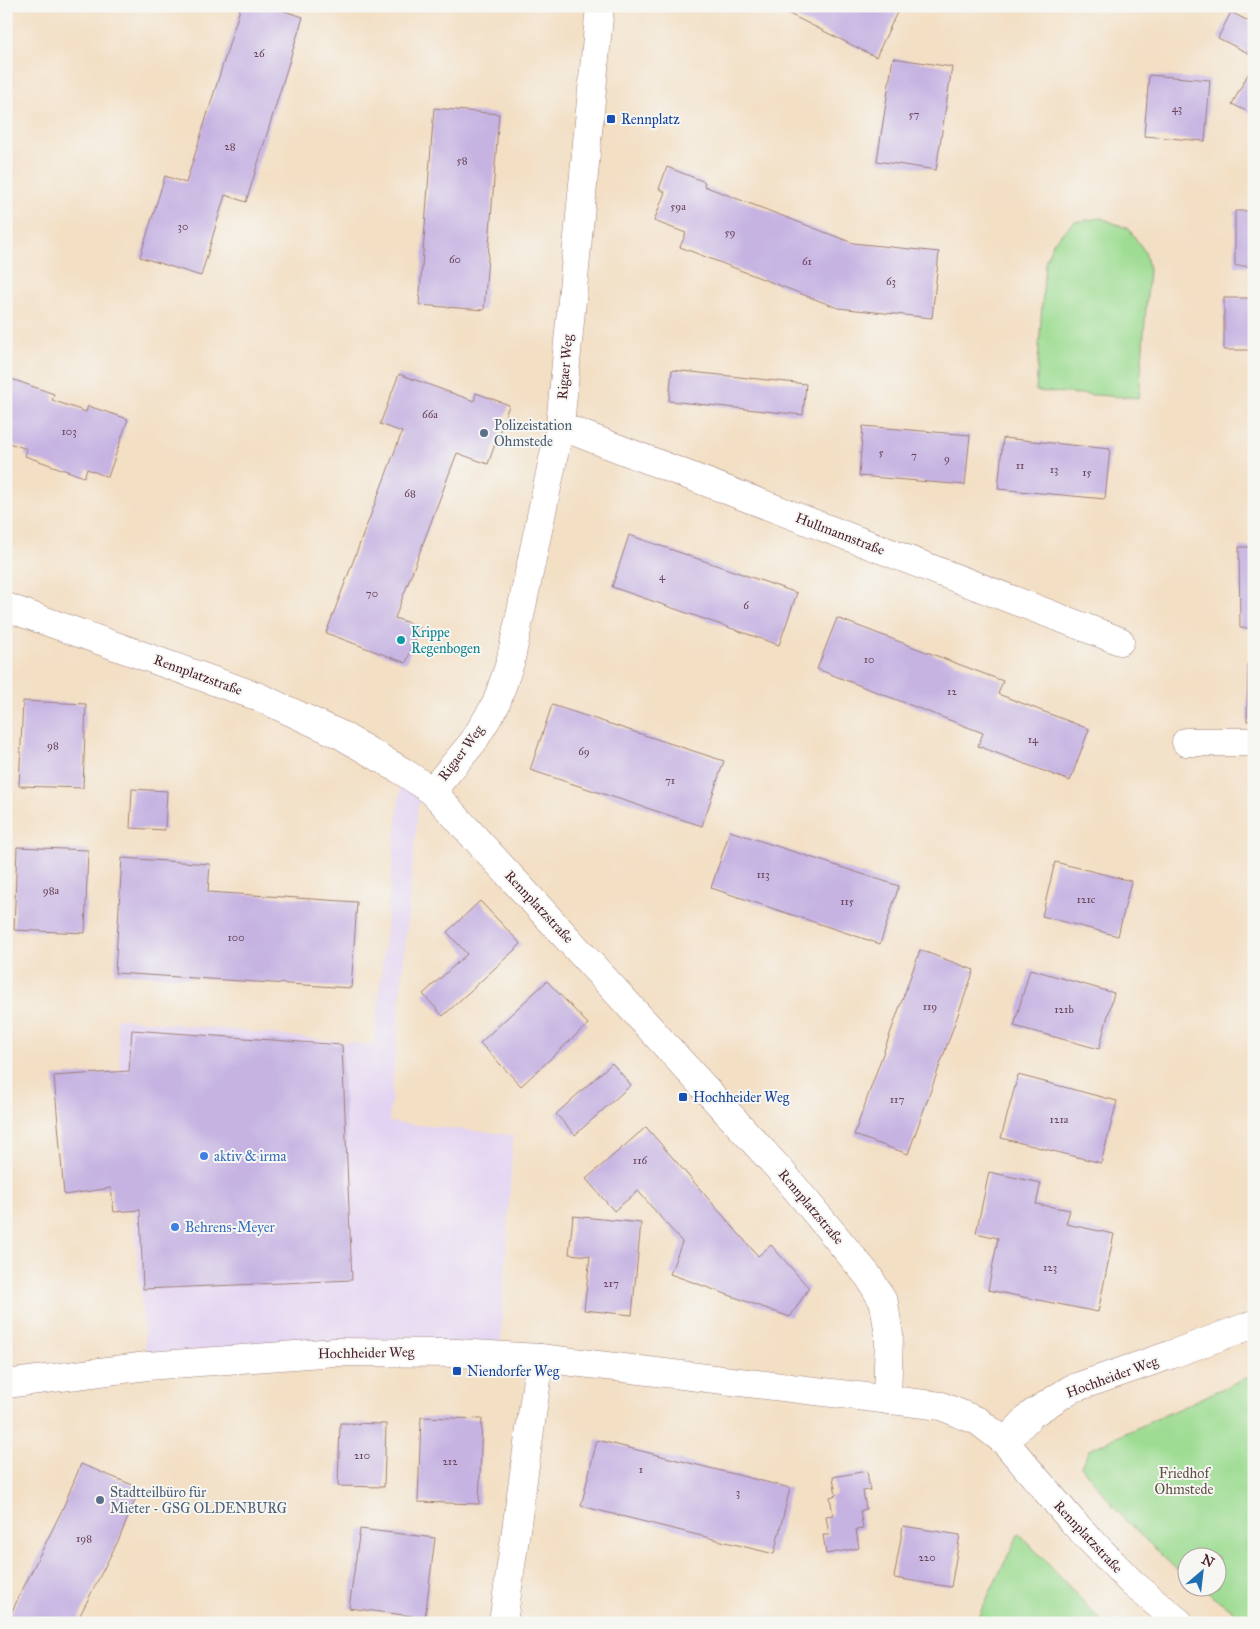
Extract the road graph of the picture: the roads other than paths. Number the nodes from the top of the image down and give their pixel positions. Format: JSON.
{"nodes":[{"id":1,"x":600,"y":6,"type":"edge"},
{"id":2,"x":560,"y":426,"type":"junction"},
{"id":3,"x":6,"y":606,"type":"edge"},
{"id":4,"x":1120,"y":641,"type":"dead end"},
{"id":5,"x":1186,"y":742,"type":"dead end"},
{"id":6,"x":1254,"y":742,"type":"edge"},
{"id":7,"x":432,"y":791,"type":"junction"},
{"id":8,"x":1254,"y":1324,"type":"edge"},
{"id":9,"x":540,"y":1358,"type":"junction"},
{"id":10,"x":6,"y":1384,"type":"edge"},
{"id":11,"x":887,"y":1400,"type":"junction"},
{"id":12,"x":1005,"y":1442,"type":"junction"},
{"id":13,"x":503,"y":1623,"type":"edge"},
{"id":14,"x":1180,"y":1623,"type":"edge"}],
"edges":[{"from":1,"to":2,"type":"street","name":"Rigaer Weg"},
{"from":2,"to":4,"type":"street","name":"Hullmannstraße"},
{"from":2,"to":7,"type":"street","name":"Rigaer Weg"},
{"from":3,"to":7,"type":"street","name":"Rennplatzstraße"},
{"from":5,"to":6,"type":"street"},
{"from":7,"to":11,"type":"street","name":"Rennplatzstraße"},
{"from":8,"to":12,"type":"street","name":"Hochheider Weg"},
{"from":9,"to":10,"type":"street","name":"Hochheider Weg"},
{"from":9,"to":11,"type":"street","name":"Hochheider Weg"},
{"from":9,"to":13,"type":"street"},
{"from":11,"to":12,"type":"street","name":"Hochheider Weg"},
{"from":12,"to":14,"type":"street","name":"Rennplatzstraße"}]}
